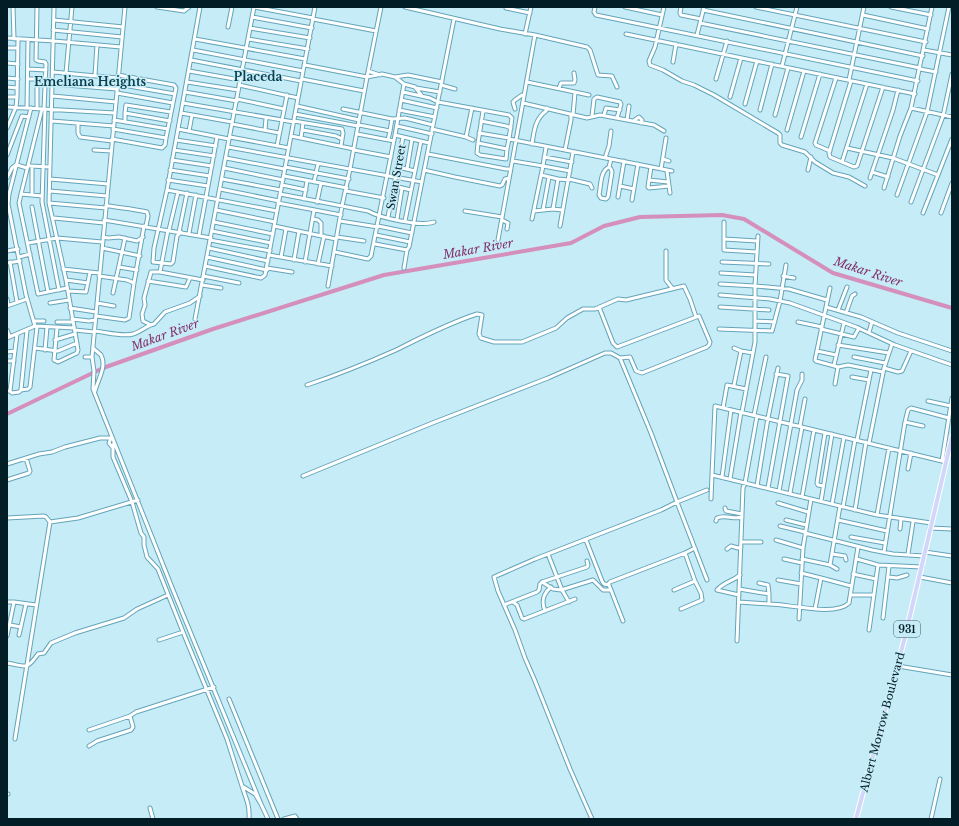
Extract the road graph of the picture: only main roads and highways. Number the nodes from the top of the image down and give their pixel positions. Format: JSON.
{"nodes":[{"id":1,"x":952,"y":437,"type":"edge"},
{"id":2,"x":950,"y":452,"type":"edge"},
{"id":3,"x":856,"y":819,"type":"edge"}],
"edges":[{"from":1,"to":2,"type":"main road","name":"Albert Morrow Boulevard","number":"931"},
{"from":2,"to":3,"type":"main road","name":"Albert Morrow Boulevard","number":"931"}]}
